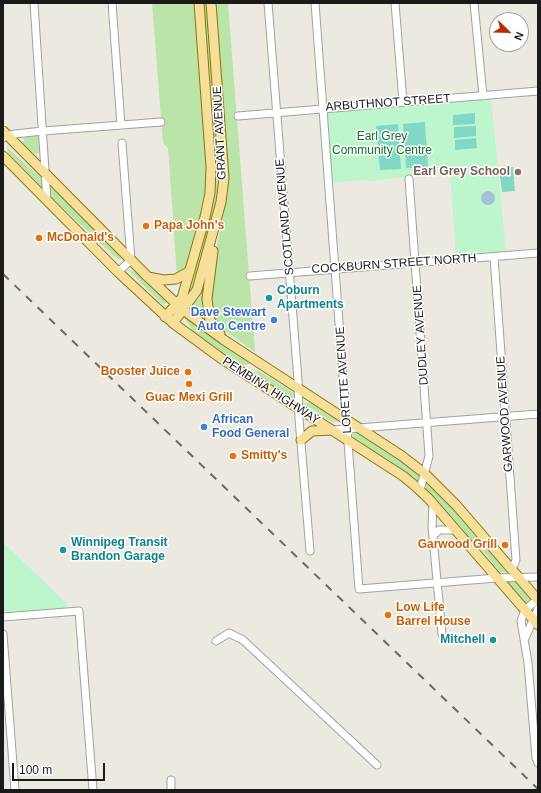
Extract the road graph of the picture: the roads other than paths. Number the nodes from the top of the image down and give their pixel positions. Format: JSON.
{"nodes":[{"id":1,"x":34,"y":3,"type":"edge"},
{"id":2,"x":112,"y":3,"type":"edge"},
{"id":3,"x":199,"y":3,"type":"edge"},
{"id":4,"x":211,"y":3,"type":"edge"},
{"id":5,"x":268,"y":3,"type":"edge"},
{"id":6,"x":315,"y":3,"type":"edge"},
{"id":7,"x":395,"y":3,"type":"edge"},
{"id":8,"x":474,"y":3,"type":"edge"},
{"id":9,"x":538,"y":91,"type":"edge"},
{"id":10,"x":483,"y":96,"type":"junction"},
{"id":11,"x":403,"y":102,"type":"junction"},
{"id":12,"x":323,"y":108,"type":"junction"},
{"id":13,"x":277,"y":113,"type":"junction"},
{"id":14,"x":238,"y":116,"type":"dead end"},
{"id":15,"x":161,"y":122,"type":"dead end"},
{"id":16,"x":121,"y":125,"type":"junction"},
{"id":17,"x":43,"y":131,"type":"junction"},
{"id":18,"x":4,"y":135,"type":"edge"},
{"id":19,"x":122,"y":143,"type":"dead end"},
{"id":20,"x":3,"y":156,"type":"edge"},
{"id":21,"x":46,"y":175,"type":"junction"},
{"id":22,"x":408,"y":179,"type":"dead end"},
{"id":23,"x":47,"y":201,"type":"junction"},
{"id":24,"x":213,"y":232,"type":"junction"},
{"id":25,"x":538,"y":253,"type":"edge"},
{"id":26,"x":494,"y":257,"type":"junction"},
{"id":27,"x":131,"y":260,"type":"junction"},
{"id":28,"x":415,"y":263,"type":"junction"},
{"id":29,"x":335,"y":269,"type":"junction"},
{"id":30,"x":190,"y":271,"type":"junction"},
{"id":31,"x":118,"y":272,"type":"junction"},
{"id":32,"x":290,"y":272,"type":"junction"},
{"id":33,"x":250,"y":276,"type":"dead end"},
{"id":34,"x":148,"y":277,"type":"junction"},
{"id":35,"x":180,"y":306,"type":"junction"},
{"id":36,"x":165,"y":317,"type":"junction"},
{"id":37,"x":173,"y":323,"type":"junction"},
{"id":38,"x":224,"y":340,"type":"junction"},
{"id":39,"x":269,"y":370,"type":"junction"},
{"id":40,"x":242,"y":371,"type":"junction"},
{"id":41,"x":299,"y":389,"type":"junction"},
{"id":42,"x":298,"y":408,"type":"junction"},
{"id":43,"x":538,"y":414,"type":"edge"},
{"id":44,"x":506,"y":417,"type":"junction"},
{"id":45,"x":427,"y":423,"type":"junction"},
{"id":46,"x":347,"y":425,"type":"junction"},
{"id":47,"x":359,"y":428,"type":"junction"},
{"id":48,"x":333,"y":430,"type":"junction"},
{"id":49,"x":301,"y":440,"type":"junction"},
{"id":50,"x":348,"y":440,"type":"junction"},
{"id":51,"x":424,"y":473,"type":"junction"},
{"id":52,"x":420,"y":490,"type":"junction"},
{"id":53,"x":433,"y":504,"type":"junction"},
{"id":54,"x":455,"y":530,"type":"junction"},
{"id":55,"x":434,"y":535,"type":"junction"},
{"id":56,"x":310,"y":551,"type":"dead end"},
{"id":57,"x":512,"y":570,"type":"junction"},
{"id":58,"x":538,"y":577,"type":"edge"},
{"id":59,"x":497,"y":578,"type":"junction"},
{"id":60,"x":519,"y":578,"type":"junction"},
{"id":61,"x":438,"y":583,"type":"junction"},
{"id":62,"x":538,"y":600,"type":"edge"},
{"id":63,"x":538,"y":609,"type":"edge"},
{"id":64,"x":525,"y":610,"type":"junction"},
{"id":65,"x":3,"y":617,"type":"edge"},
{"id":66,"x":536,"y":622,"type":"edge"},
{"id":67,"x":3,"y":634,"type":"edge"},
{"id":68,"x":442,"y":634,"type":"dead end"},
{"id":69,"x":525,"y":639,"type":"junction"},
{"id":70,"x":216,"y":641,"type":"dead end"},
{"id":71,"x":538,"y":763,"type":"edge"},
{"id":72,"x":377,"y":765,"type":"dead end"},
{"id":73,"x":171,"y":780,"type":"dead end"},
{"id":74,"x":15,"y":790,"type":"edge"},
{"id":75,"x":93,"y":790,"type":"edge"},
{"id":76,"x":171,"y":790,"type":"edge"}],
"edges":[{"from":1,"to":17,"type":"street"},
{"from":2,"to":16,"type":"street"},
{"from":3,"to":30,"type":"main road","name":"GRANT AVENUE"},
{"from":4,"to":24,"type":"main road","name":"GRANT AVENUE"},
{"from":5,"to":13,"type":"street","name":"SCOTLAND AVENUE"},
{"from":6,"to":12,"type":"street","name":"LORETTE AVENUE"},
{"from":7,"to":11,"type":"street"},
{"from":8,"to":10,"type":"street"},
{"from":9,"to":10,"type":"street","name":"ARBUTHNOT STREET"},
{"from":10,"to":11,"type":"street","name":"ARBUTHNOT STREET"},
{"from":11,"to":12,"type":"street","name":"ARBUTHNOT STREET"},
{"from":12,"to":13,"type":"street","name":"ARBUTHNOT STREET"},
{"from":12,"to":29,"type":"street","name":"LORETTE AVENUE"},
{"from":13,"to":14,"type":"street","name":"ARBUTHNOT STREET"},
{"from":13,"to":32,"type":"street","name":"SCOTLAND AVENUE"},
{"from":15,"to":16,"type":"street"},
{"from":16,"to":17,"type":"street"},
{"from":17,"to":18,"type":"street"},
{"from":17,"to":21,"type":"street"},
{"from":18,"to":21,"type":"main road","name":"PEMBINA HIGHWAY"},
{"from":19,"to":27,"type":"street"},
{"from":20,"to":23,"type":"main road","name":"PEMBINA HIGHWAY"},
{"from":21,"to":23,"type":"street"},
{"from":21,"to":27,"type":"main road","name":"PEMBINA HIGHWAY"},
{"from":22,"to":28,"type":"street","name":"DUDLEY AVENUE"},
{"from":23,"to":31,"type":"main road","name":"PEMBINA HIGHWAY"},
{"from":24,"to":35,"type":"main road","name":"GRANT AVENUE"},
{"from":24,"to":38,"type":"main road"},
{"from":25,"to":26,"type":"street","name":"COCKBURN STREET NORTH"},
{"from":26,"to":28,"type":"street","name":"COCKBURN STREET NORTH"},
{"from":26,"to":44,"type":"street","name":"GARWOOD AVENUE"},
{"from":27,"to":31,"type":"street"},
{"from":27,"to":34,"type":"main road","name":"PEMBINA HIGHWAY"},
{"from":28,"to":29,"type":"street","name":"COCKBURN STREET NORTH"},
{"from":28,"to":45,"type":"street","name":"DUDLEY AVENUE"},
{"from":29,"to":32,"type":"street","name":"COCKBURN STREET NORTH"},
{"from":29,"to":46,"type":"street","name":"LORETTE AVENUE"},
{"from":30,"to":34,"type":"main road"},
{"from":30,"to":35,"type":"main road","name":"GRANT AVENUE"},
{"from":31,"to":36,"type":"main road","name":"PEMBINA HIGHWAY"},
{"from":32,"to":33,"type":"street","name":"COCKBURN STREET NORTH"},
{"from":32,"to":41,"type":"street","name":"SCOTLAND AVENUE"},
{"from":34,"to":35,"type":"main road","name":"PEMBINA HIGHWAY"},
{"from":35,"to":36,"type":"main road","name":"GRANT AVENUE"},
{"from":35,"to":37,"type":"main road","name":"GRANT AVENUE"},
{"from":35,"to":38,"type":"main road","name":"PEMBINA HIGHWAY"},
{"from":36,"to":37,"type":"main road","name":"PEMBINA HIGHWAY"},
{"from":37,"to":40,"type":"main road","name":"PEMBINA HIGHWAY"},
{"from":38,"to":39,"type":"main road","name":"PEMBINA HIGHWAY"},
{"from":39,"to":40,"type":"main road"},
{"from":39,"to":41,"type":"main road","name":"PEMBINA HIGHWAY"},
{"from":40,"to":42,"type":"main road","name":"PEMBINA HIGHWAY"},
{"from":41,"to":42,"type":"street","name":"SCOTLAND AVENUE"},
{"from":41,"to":46,"type":"main road","name":"PEMBINA HIGHWAY"},
{"from":42,"to":48,"type":"main road","name":"PEMBINA HIGHWAY"},
{"from":42,"to":49,"type":"street","name":"SCOTLAND AVENUE"},
{"from":43,"to":44,"type":"street"},
{"from":44,"to":45,"type":"street"},
{"from":44,"to":57,"type":"street","name":"GARWOOD AVENUE"},
{"from":45,"to":47,"type":"street"},
{"from":45,"to":51,"type":"street","name":"DUDLEY AVENUE"},
{"from":46,"to":47,"type":"main road","name":"PEMBINA HIGHWAY"},
{"from":46,"to":48,"type":"street"},
{"from":46,"to":50,"type":"street","name":"LORETTE AVENUE"},
{"from":47,"to":51,"type":"main road","name":"PEMBINA HIGHWAY"},
{"from":48,"to":49,"type":"main road"},
{"from":48,"to":50,"type":"main road","name":"PEMBINA HIGHWAY"},
{"from":49,"to":56,"type":"street","name":"SCOTLAND AVENUE"},
{"from":50,"to":52,"type":"main road","name":"PEMBINA HIGHWAY"},
{"from":50,"to":61,"type":"street","name":"LORETTE AVENUE"},
{"from":51,"to":52,"type":"street","name":"DUDLEY AVENUE"},
{"from":51,"to":57,"type":"main road","name":"PEMBINA HIGHWAY"},
{"from":52,"to":53,"type":"main road","name":"PEMBINA HIGHWAY"},
{"from":53,"to":54,"type":"main road","name":"PEMBINA HIGHWAY"},
{"from":53,"to":55,"type":"street"},
{"from":54,"to":55,"type":"street"},
{"from":54,"to":59,"type":"main road","name":"PEMBINA HIGHWAY"},
{"from":55,"to":61,"type":"street"},
{"from":57,"to":60,"type":"main road","name":"PEMBINA HIGHWAY"},
{"from":58,"to":60,"type":"street"},
{"from":59,"to":60,"type":"street"},
{"from":59,"to":61,"type":"street"},
{"from":59,"to":64,"type":"main road","name":"PEMBINA HIGHWAY"},
{"from":60,"to":62,"type":"main road","name":"PEMBINA HIGHWAY"},
{"from":61,"to":68,"type":"street"},
{"from":62,"to":64,"type":"street"},
{"from":63,"to":66,"type":"street"},
{"from":64,"to":66,"type":"main road","name":"PEMBINA HIGHWAY"},
{"from":64,"to":69,"type":"street"},
{"from":65,"to":75,"type":"street"},
{"from":66,"to":69,"type":"street"},
{"from":67,"to":74,"type":"street"},
{"from":69,"to":71,"type":"street"},
{"from":70,"to":72,"type":"street"},
{"from":73,"to":76,"type":"street"}]}
